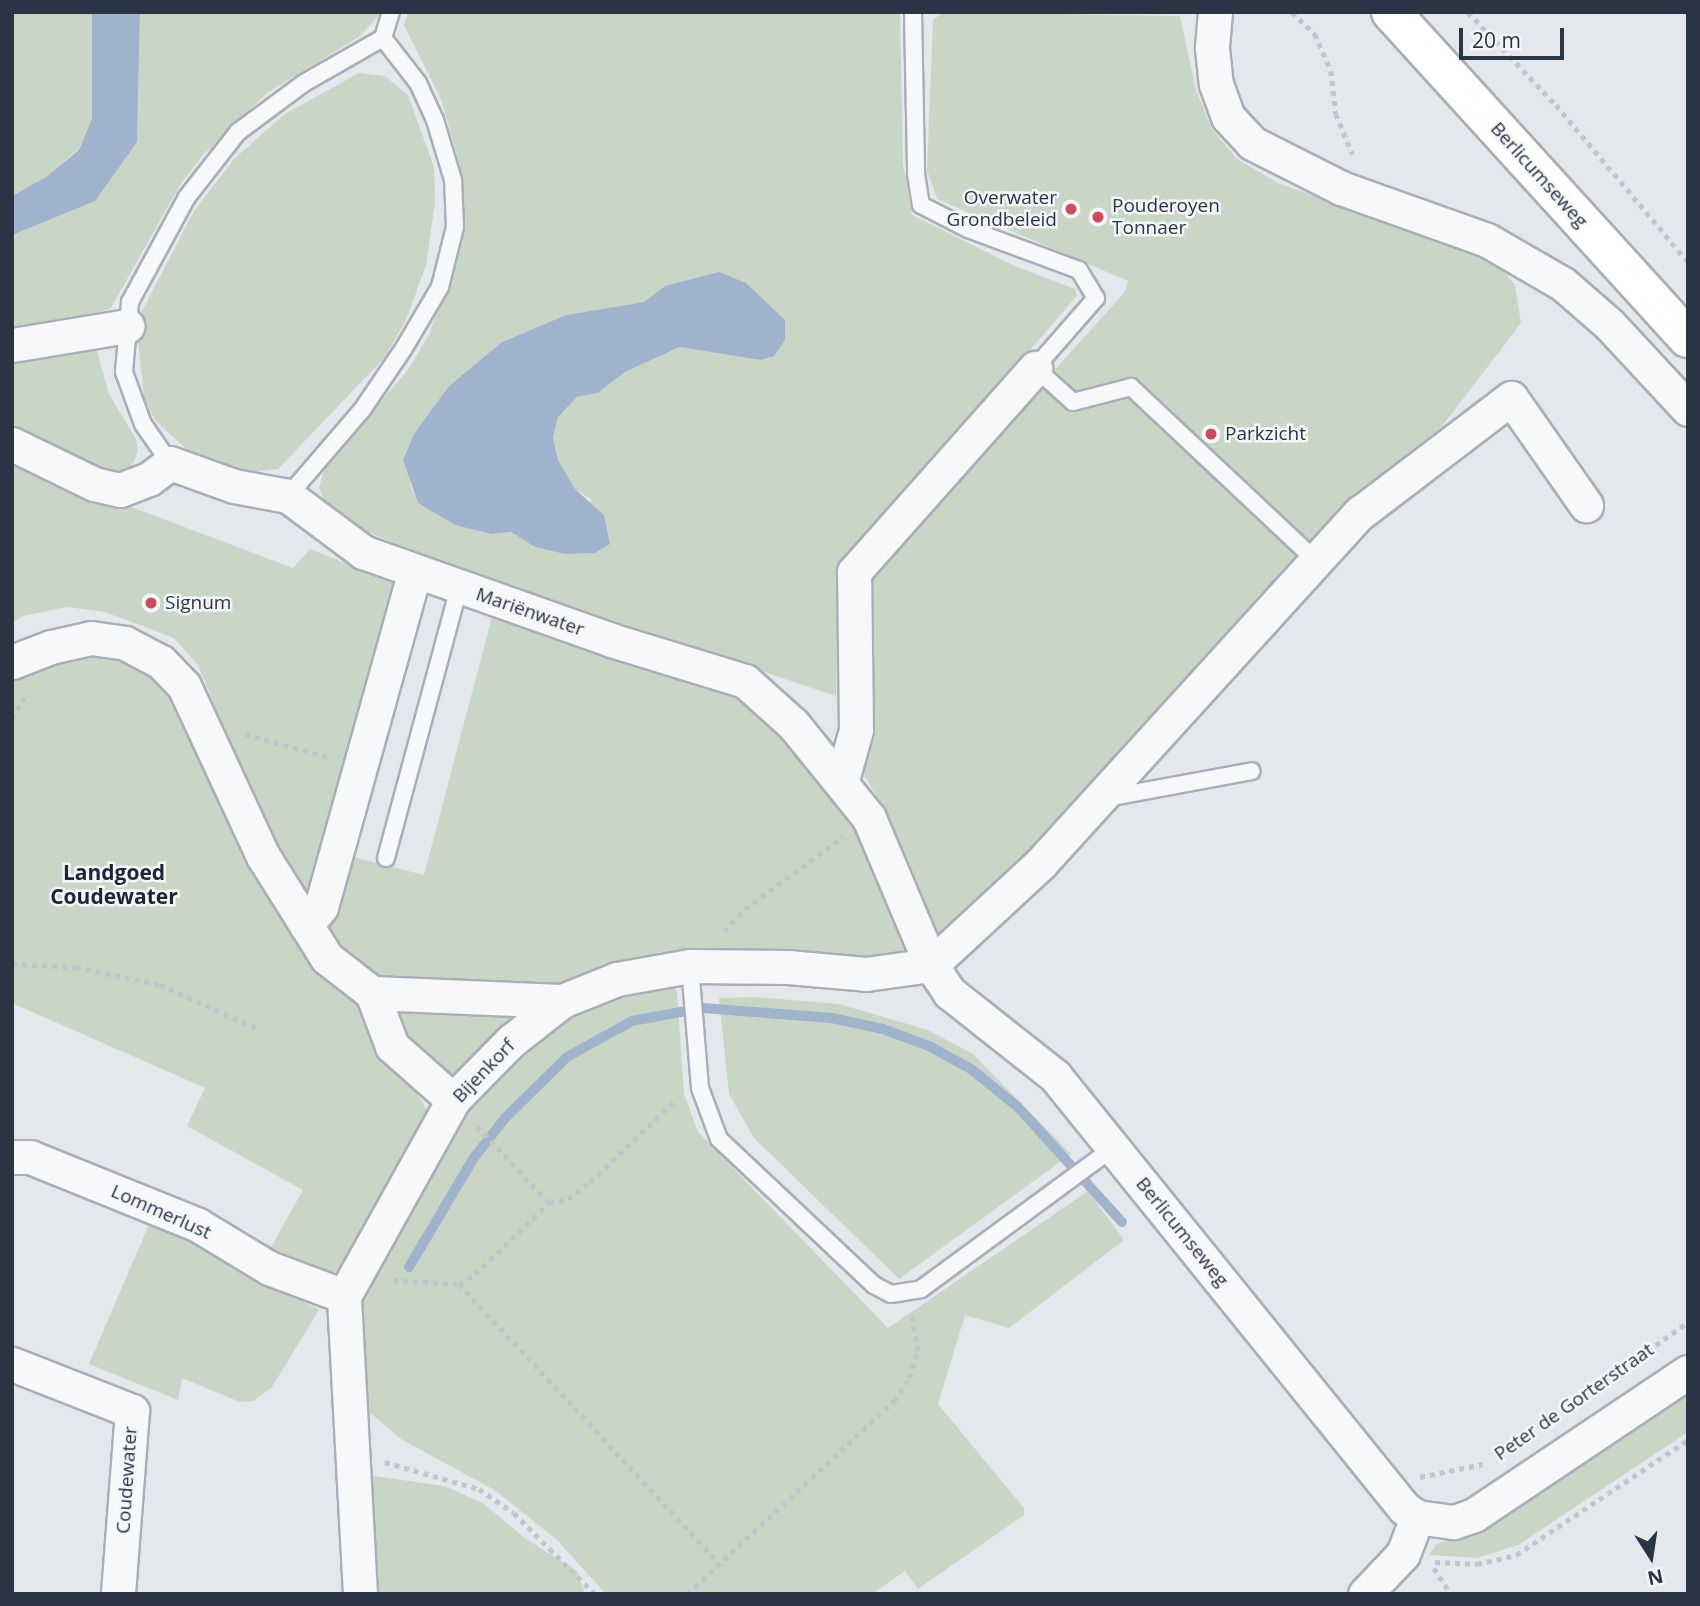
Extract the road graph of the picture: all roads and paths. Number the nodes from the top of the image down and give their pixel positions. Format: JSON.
{"nodes":[{"id":1,"x":391,"y":12,"type":"edge"},
{"id":2,"x":913,"y":12,"type":"edge"},
{"id":3,"x":1215,"y":12,"type":"edge"},
{"id":4,"x":1292,"y":12,"type":"edge"},
{"id":5,"x":1391,"y":12,"type":"edge"},
{"id":6,"x":1468,"y":12,"type":"edge"},
{"id":7,"x":383,"y":38,"type":"junction"},
{"id":8,"x":1386,"y":201,"type":"junction"},
{"id":9,"x":1688,"y":262,"type":"edge"},
{"id":10,"x":127,"y":326,"type":"junction"},
{"id":11,"x":1688,"y":338,"type":"edge"},
{"id":12,"x":12,"y":345,"type":"edge"},
{"id":13,"x":1035,"y":368,"type":"junction"},
{"id":14,"x":1688,"y":409,"type":"edge"},
{"id":15,"x":12,"y":444,"type":"edge"},
{"id":16,"x":170,"y":463,"type":"junction"},
{"id":17,"x":288,"y":496,"type":"junction"},
{"id":18,"x":1586,"y":505,"type":"dead end"},
{"id":19,"x":1316,"y":561,"type":"junction"},
{"id":20,"x":414,"y":573,"type":"junction"},
{"id":21,"x":458,"y":587,"type":"junction"},
{"id":22,"x":12,"y":662,"type":"edge"},
{"id":23,"x":201,"y":722,"type":"junction"},
{"id":24,"x":359,"y":766,"type":"junction"},
{"id":25,"x":1252,"y":771,"type":"dead end"},
{"id":26,"x":842,"y":780,"type":"junction"},
{"id":27,"x":1098,"y":800,"type":"junction"},
{"id":28,"x":869,"y":818,"type":"junction"},
{"id":29,"x":386,"y":858,"type":"dead end"},
{"id":30,"x":306,"y":925,"type":"junction"},
{"id":31,"x":12,"y":964,"type":"edge"},
{"id":32,"x":931,"y":965,"type":"junction"},
{"id":33,"x":691,"y":977,"type":"junction"},
{"id":34,"x":372,"y":993,"type":"junction"},
{"id":35,"x":562,"y":1001,"type":"junction"},
{"id":36,"x":259,"y":1029,"type":"dead end"},
{"id":37,"x":701,"y":1088,"type":"junction"},
{"id":38,"x":463,"y":1111,"type":"junction"},
{"id":39,"x":1107,"y":1154,"type":"junction"},
{"id":40,"x":12,"y":1157,"type":"edge"},
{"id":41,"x":549,"y":1203,"type":"junction"},
{"id":42,"x":460,"y":1284,"type":"junction"},
{"id":43,"x":349,"y":1287,"type":"junction"},
{"id":44,"x":906,"y":1292,"type":"junction"},
{"id":45,"x":1688,"y":1322,"type":"edge"},
{"id":46,"x":12,"y":1364,"type":"edge"},
{"id":47,"x":1688,"y":1372,"type":"edge"},
{"id":48,"x":1558,"y":1414,"type":"dead end"},
{"id":49,"x":1688,"y":1440,"type":"edge"},
{"id":50,"x":354,"y":1453,"type":"junction"},
{"id":51,"x":1493,"y":1460,"type":"dead end"},
{"id":52,"x":1406,"y":1506,"type":"junction"},
{"id":53,"x":717,"y":1561,"type":"junction"},
{"id":54,"x":118,"y":1594,"type":"edge"},
{"id":55,"x":360,"y":1594,"type":"edge"},
{"id":56,"x":595,"y":1594,"type":"edge"},
{"id":57,"x":687,"y":1594,"type":"edge"},
{"id":58,"x":1365,"y":1594,"type":"edge"},
{"id":59,"x":1451,"y":1594,"type":"edge"}],
"edges":[{"from":1,"to":7,"type":"lane"},
{"from":2,"to":13,"type":"lane"},
{"from":3,"to":8,"type":"street"},
{"from":4,"to":8,"type":"path"},
{"from":5,"to":11,"type":"main road","name":"Berlicumseweg"},
{"from":6,"to":9,"type":"path"},
{"from":7,"to":10,"type":"lane"},
{"from":7,"to":17,"type":"lane"},
{"from":8,"to":14,"type":"street"},
{"from":10,"to":12,"type":"street"},
{"from":10,"to":16,"type":"lane"},
{"from":13,"to":19,"type":"lane"},
{"from":13,"to":26,"type":"street"},
{"from":15,"to":16,"type":"street"},
{"from":16,"to":17,"type":"street","name":"Mariënwater"},
{"from":17,"to":20,"type":"street","name":"Mariënwater"},
{"from":18,"to":19,"type":"street"},
{"from":19,"to":27,"type":"street"},
{"from":20,"to":21,"type":"street","name":"Mariënwater"},
{"from":20,"to":24,"type":"street"},
{"from":21,"to":26,"type":"street","name":"Mariënwater"},
{"from":21,"to":29,"type":"lane"},
{"from":22,"to":23,"type":"street"},
{"from":23,"to":24,"type":"path"},
{"from":23,"to":30,"type":"street"},
{"from":24,"to":30,"type":"street"},
{"from":25,"to":27,"type":"lane"},
{"from":26,"to":28,"type":"street","name":"Mariënwater"},
{"from":27,"to":32,"type":"street"},
{"from":28,"to":32,"type":"street","name":"Mariënwater"},
{"from":28,"to":33,"type":"path"},
{"from":30,"to":34,"type":"street"},
{"from":31,"to":36,"type":"path"},
{"from":32,"to":33,"type":"street","name":"Bijenkorf"},
{"from":32,"to":39,"type":"street","name":"Berlicumseweg"},
{"from":33,"to":35,"type":"street","name":"Bijenkorf"},
{"from":33,"to":37,"type":"lane"},
{"from":34,"to":35,"type":"street"},
{"from":34,"to":38,"type":"street"},
{"from":35,"to":38,"type":"street","name":"Bijenkorf"},
{"from":37,"to":41,"type":"path"},
{"from":37,"to":44,"type":"lane"},
{"from":38,"to":41,"type":"path"},
{"from":38,"to":43,"type":"street","name":"Bijenkorf"},
{"from":39,"to":44,"type":"lane"},
{"from":39,"to":52,"type":"street","name":"Berlicumseweg"},
{"from":40,"to":43,"type":"street","name":"Lommerlust"},
{"from":41,"to":42,"type":"path"},
{"from":42,"to":43,"type":"path"},
{"from":42,"to":53,"type":"path"},
{"from":43,"to":50,"type":"street"},
{"from":44,"to":53,"type":"path"},
{"from":45,"to":48,"type":"path","name":"Peter de Gorterstraat"},
{"from":46,"to":54,"type":"street","name":"Coudewater"},
{"from":47,"to":52,"type":"street","name":"Peter de Gorterstraat"},
{"from":49,"to":59,"type":"path"},
{"from":50,"to":55,"type":"street"},
{"from":50,"to":56,"type":"path"},
{"from":51,"to":52,"type":"path","name":"Peter de Gorterstraat"},
{"from":52,"to":58,"type":"street"},
{"from":53,"to":57,"type":"path"}]}
